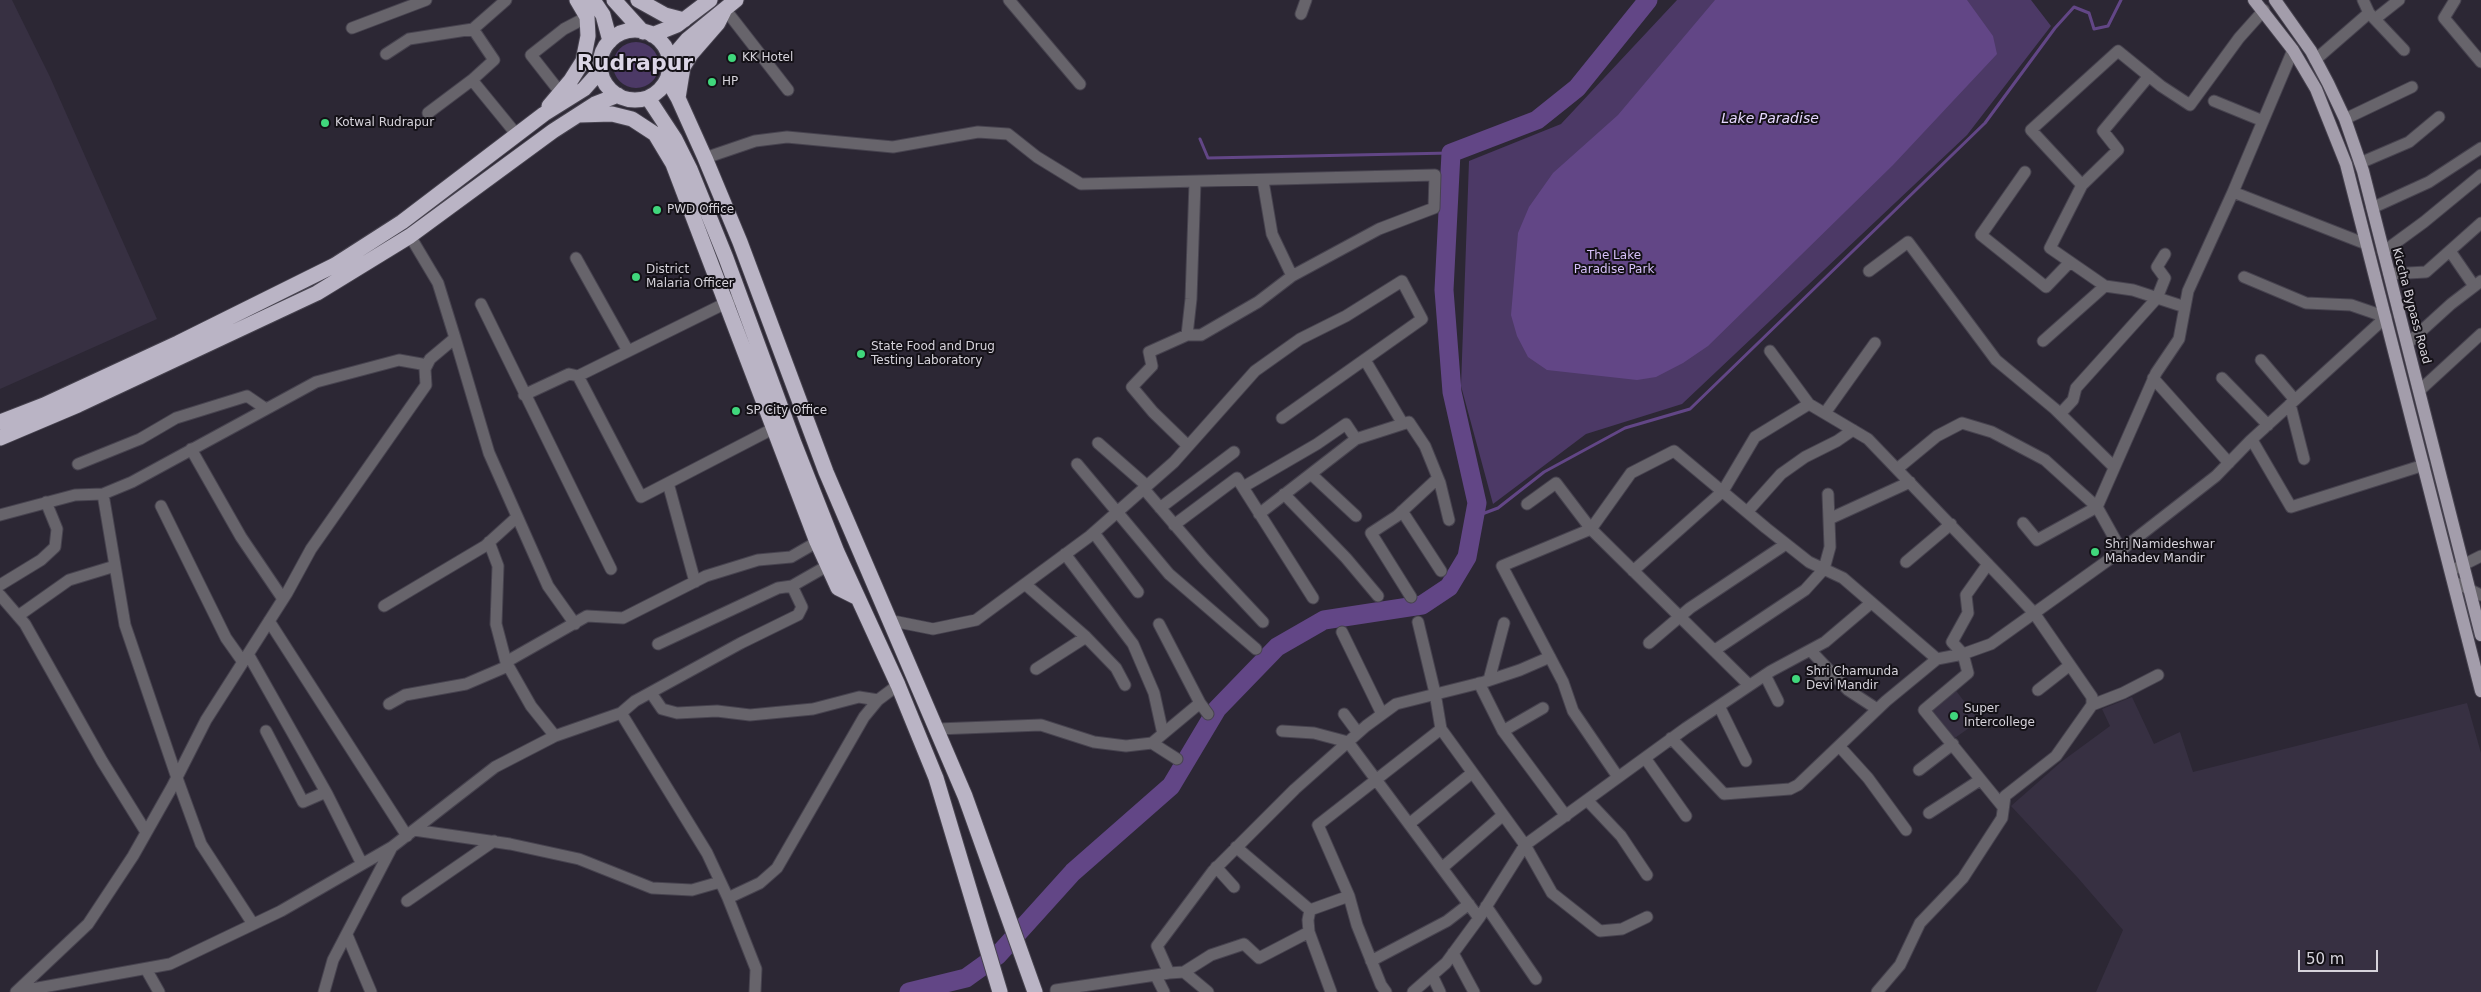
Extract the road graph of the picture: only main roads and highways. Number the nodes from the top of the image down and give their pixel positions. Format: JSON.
{"nodes":[{"id":1,"x":577,"y":0,"type":"edge"},
{"id":2,"x":593,"y":0,"type":"edge"},
{"id":3,"x":614,"y":0,"type":"edge"},
{"id":4,"x":638,"y":0,"type":"edge"},
{"id":5,"x":710,"y":0,"type":"edge"},
{"id":6,"x":2254,"y":0,"type":"edge"},
{"id":7,"x":2275,"y":0,"type":"edge"},
{"id":8,"x":731,"y":5,"type":"edge"},
{"id":9,"x":684,"y":20,"type":"junction"},
{"id":10,"x":648,"y":33,"type":"junction"},
{"id":11,"x":610,"y":41,"type":"junction"},
{"id":12,"x":670,"y":60,"type":"junction"},
{"id":13,"x":601,"y":70,"type":"junction"},
{"id":14,"x":667,"y":79,"type":"junction"},
{"id":15,"x":618,"y":95,"type":"junction"},
{"id":16,"x":648,"y":98,"type":"junction"},
{"id":17,"x":678,"y":98,"type":"junction"},
{"id":18,"x":544,"y":114,"type":"junction"},
{"id":19,"x":576,"y":116,"type":"junction"},
{"id":20,"x":2344,"y":116,"type":"junction"},
{"id":21,"x":2329,"y":118,"type":"junction"},
{"id":22,"x":402,"y":222,"type":"junction"},
{"id":23,"x":410,"y":236,"type":"junction"},
{"id":24,"x":2399,"y":314,"type":"junction"},
{"id":25,"x":2386,"y":317,"type":"junction"},
{"id":26,"x":235,"y":323,"type":"junction"},
{"id":27,"x":181,"y":350,"type":"junction"},
{"id":28,"x":2419,"y":391,"type":"junction"},
{"id":29,"x":2405,"y":394,"type":"junction"},
{"id":30,"x":0,"y":422,"type":"edge"},
{"id":31,"x":0,"y":438,"type":"edge"},
{"id":32,"x":823,"y":538,"type":"junction"},
{"id":33,"x":2459,"y":543,"type":"junction"},
{"id":34,"x":2444,"y":546,"type":"junction"},
{"id":35,"x":2476,"y":593,"type":"edge"},
{"id":36,"x":2477,"y":619,"type":"junction"},
{"id":37,"x":2463,"y":622,"type":"junction"},
{"id":38,"x":2481,"y":635,"type":"edge"},
{"id":39,"x":914,"y":678,"type":"junction"},
{"id":40,"x":898,"y":685,"type":"junction"},
{"id":41,"x":2481,"y":691,"type":"edge"},
{"id":42,"x":1034,"y":989,"type":"edge"},
{"id":43,"x":1000,"y":992,"type":"edge"}],
"edges":[{"from":1,"to":18,"type":"highway"},
{"from":2,"to":11,"type":"highway"},
{"from":3,"to":10,"type":"highway"},
{"from":4,"to":9,"type":"highway"},
{"from":5,"to":9,"type":"highway"},
{"from":6,"to":21,"type":"main road"},
{"from":7,"to":20,"type":"main road","name":"Kiccha Bypass Road"},
{"from":8,"to":12,"type":"highway"},
{"from":8,"to":17,"type":"highway"},
{"from":9,"to":10,"type":"highway"},
{"from":10,"to":11,"type":"highway"},
{"from":10,"to":12,"type":"highway"},
{"from":11,"to":13,"type":"highway"},
{"from":12,"to":14,"type":"highway"},
{"from":13,"to":15,"type":"highway"},
{"from":13,"to":18,"type":"highway"},
{"from":14,"to":16,"type":"highway"},
{"from":14,"to":17,"type":"highway"},
{"from":15,"to":16,"type":"highway"},
{"from":15,"to":19,"type":"highway"},
{"from":16,"to":32,"type":"highway"},
{"from":17,"to":39,"type":"highway"},
{"from":18,"to":22,"type":"highway"},
{"from":19,"to":23,"type":"highway"},
{"from":19,"to":32,"type":"highway"},
{"from":20,"to":21,"type":"main road"},
{"from":20,"to":24,"type":"main road","name":"Kiccha Bypass Road"},
{"from":21,"to":25,"type":"main road"},
{"from":22,"to":23,"type":"highway"},
{"from":22,"to":26,"type":"highway"},
{"from":23,"to":26,"type":"highway"},
{"from":24,"to":25,"type":"main road"},
{"from":24,"to":28,"type":"main road","name":"Kiccha Bypass Road"},
{"from":25,"to":29,"type":"main road"},
{"from":26,"to":27,"type":"highway"},
{"from":27,"to":30,"type":"highway"},
{"from":27,"to":31,"type":"highway"},
{"from":28,"to":29,"type":"main road"},
{"from":28,"to":33,"type":"main road","name":"Kiccha Bypass Road"},
{"from":29,"to":34,"type":"main road"},
{"from":32,"to":40,"type":"highway"},
{"from":33,"to":34,"type":"main road"},
{"from":33,"to":35,"type":"main road","name":"Kiccha Bypass Road"},
{"from":34,"to":37,"type":"main road"},
{"from":35,"to":36,"type":"main road","name":"Kiccha Bypass Road"},
{"from":36,"to":37,"type":"main road"},
{"from":36,"to":38,"type":"main road","name":"Kiccha Bypass Road"},
{"from":37,"to":41,"type":"main road"},
{"from":39,"to":40,"type":"highway"},
{"from":39,"to":42,"type":"highway"},
{"from":40,"to":43,"type":"highway"}]}
